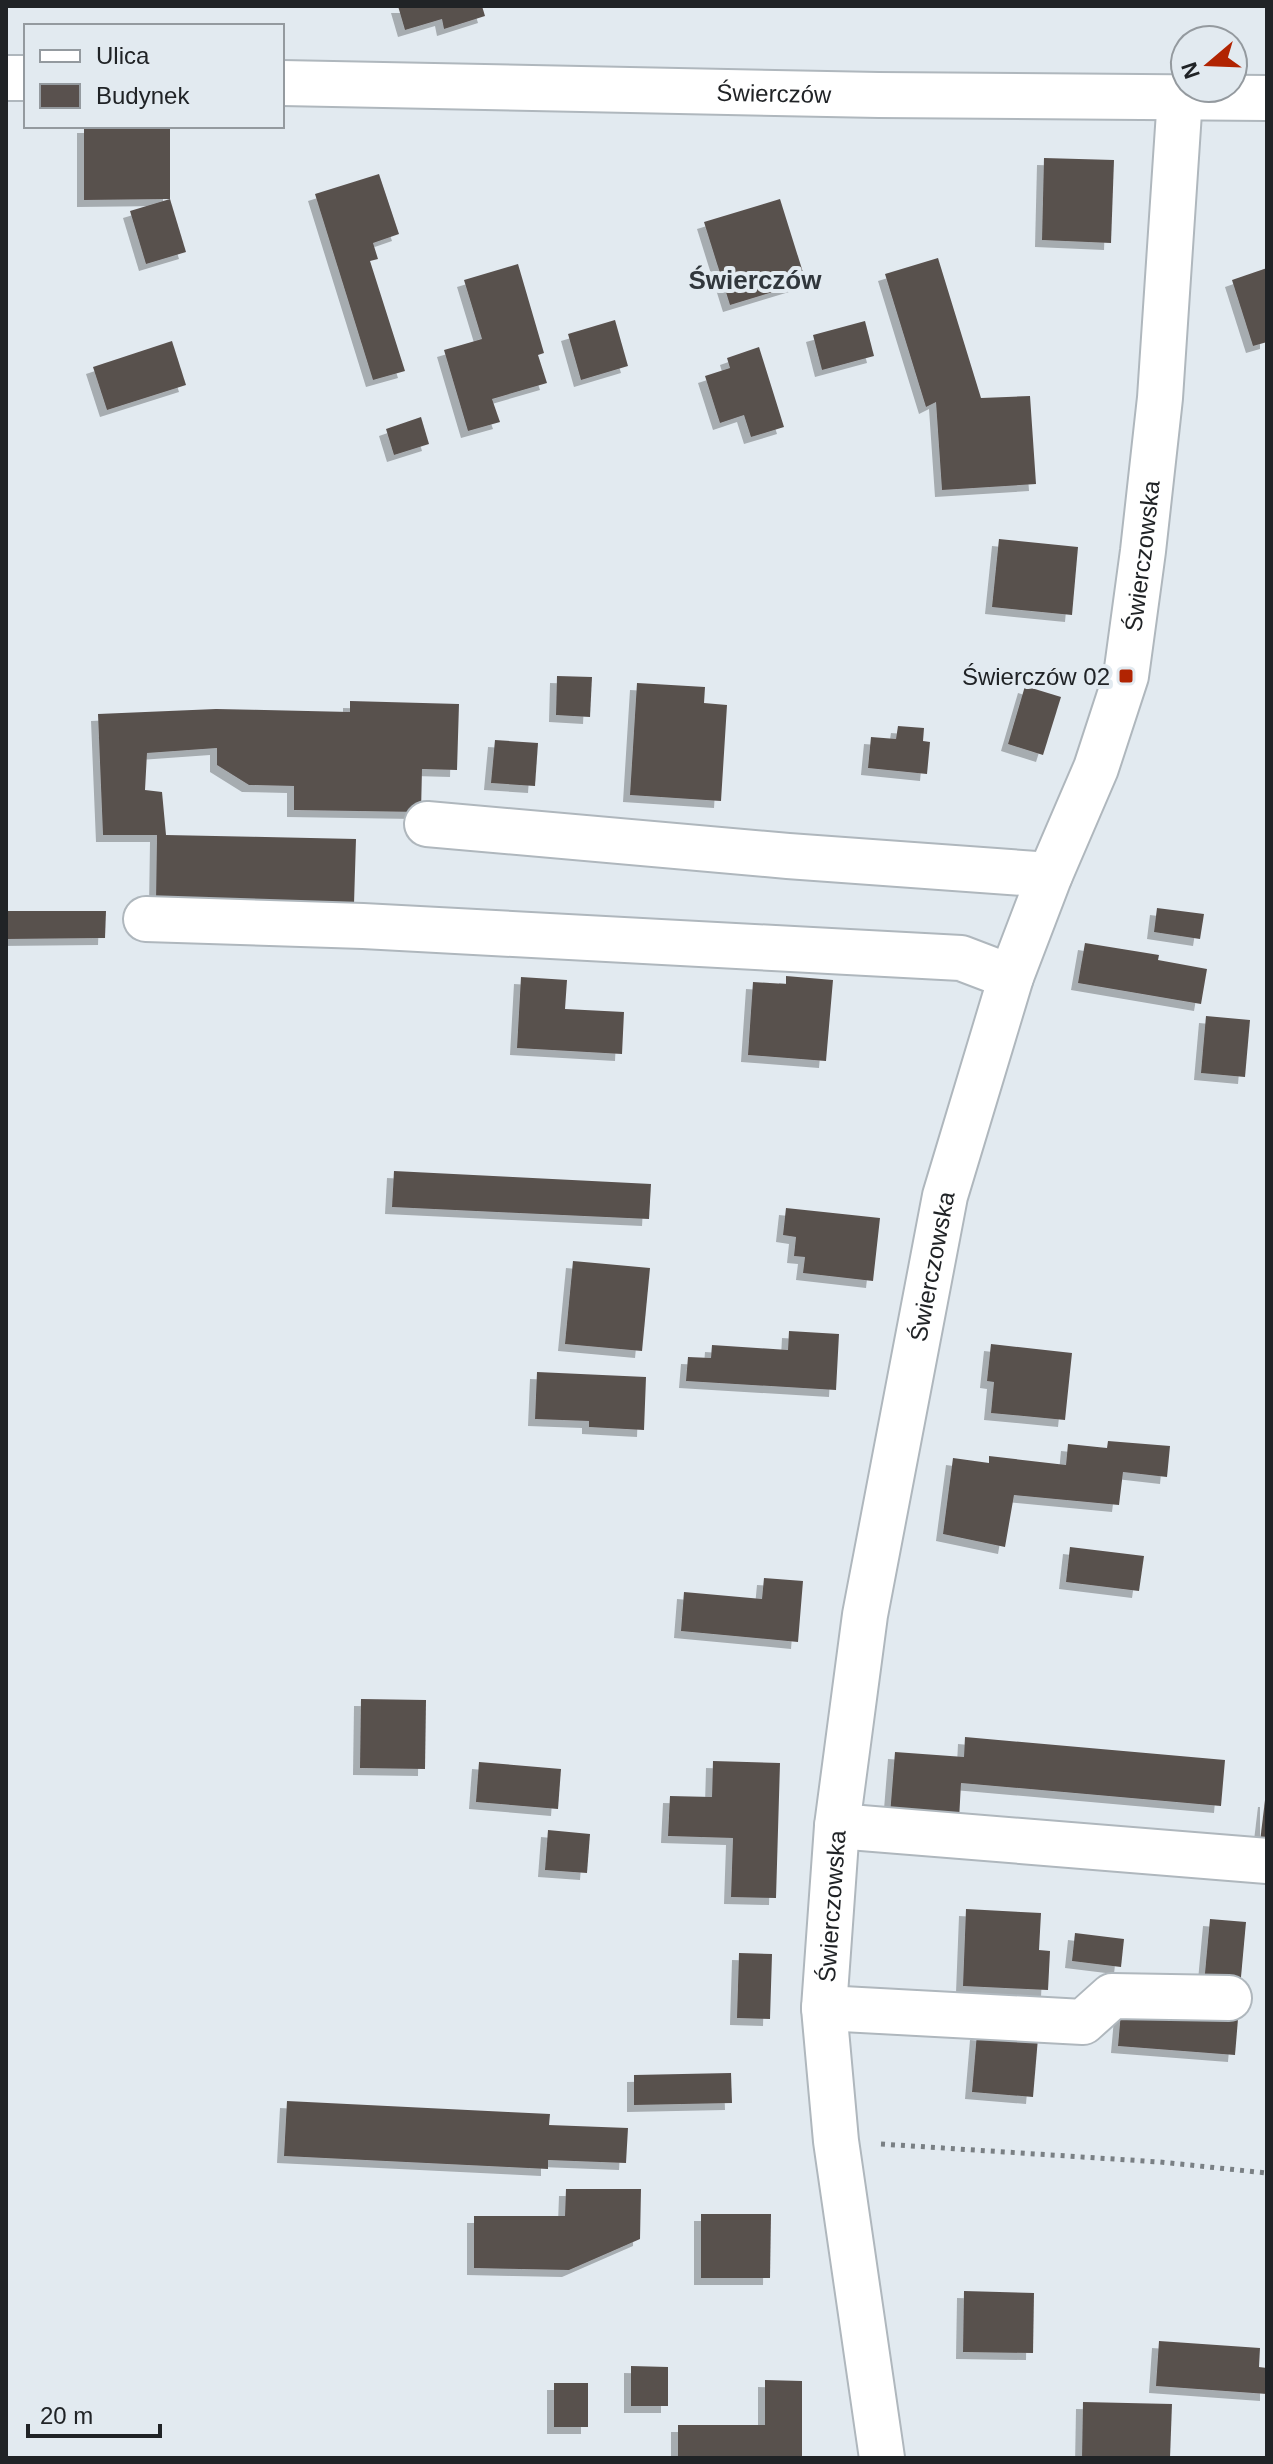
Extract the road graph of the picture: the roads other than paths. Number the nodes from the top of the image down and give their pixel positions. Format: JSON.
{"nodes":[{"id":1,"x":284,"y":83,"type":"edge"},
{"id":2,"x":1169,"y":97,"type":"edge"},
{"id":3,"x":1180,"y":104,"type":"edge"},
{"id":4,"x":427,"y":824,"type":"dead end"},
{"id":5,"x":1050,"y":875,"type":"junction"},
{"id":6,"x":146,"y":919,"type":"dead end"},
{"id":7,"x":1011,"y":977,"type":"junction"},
{"id":8,"x":837,"y":1826,"type":"junction"},
{"id":9,"x":1267,"y":1861,"type":"edge"},
{"id":10,"x":1229,"y":1998,"type":"dead end"},
{"id":11,"x":824,"y":2008,"type":"junction"},
{"id":12,"x":882,"y":2458,"type":"edge"}],
"edges":[{"from":1,"to":2,"type":"street","name":"Świerczów"},
{"from":3,"to":5,"type":"street","name":"Świerczowska"},
{"from":4,"to":5,"type":"street"},
{"from":5,"to":7,"type":"street","name":"Świerczowska"},
{"from":6,"to":7,"type":"street"},
{"from":7,"to":8,"type":"street","name":"Świerczowska"},
{"from":8,"to":9,"type":"street"},
{"from":8,"to":11,"type":"street","name":"Świerczowska"},
{"from":10,"to":11,"type":"street"},
{"from":11,"to":12,"type":"street","name":"Świerczowska"}]}
